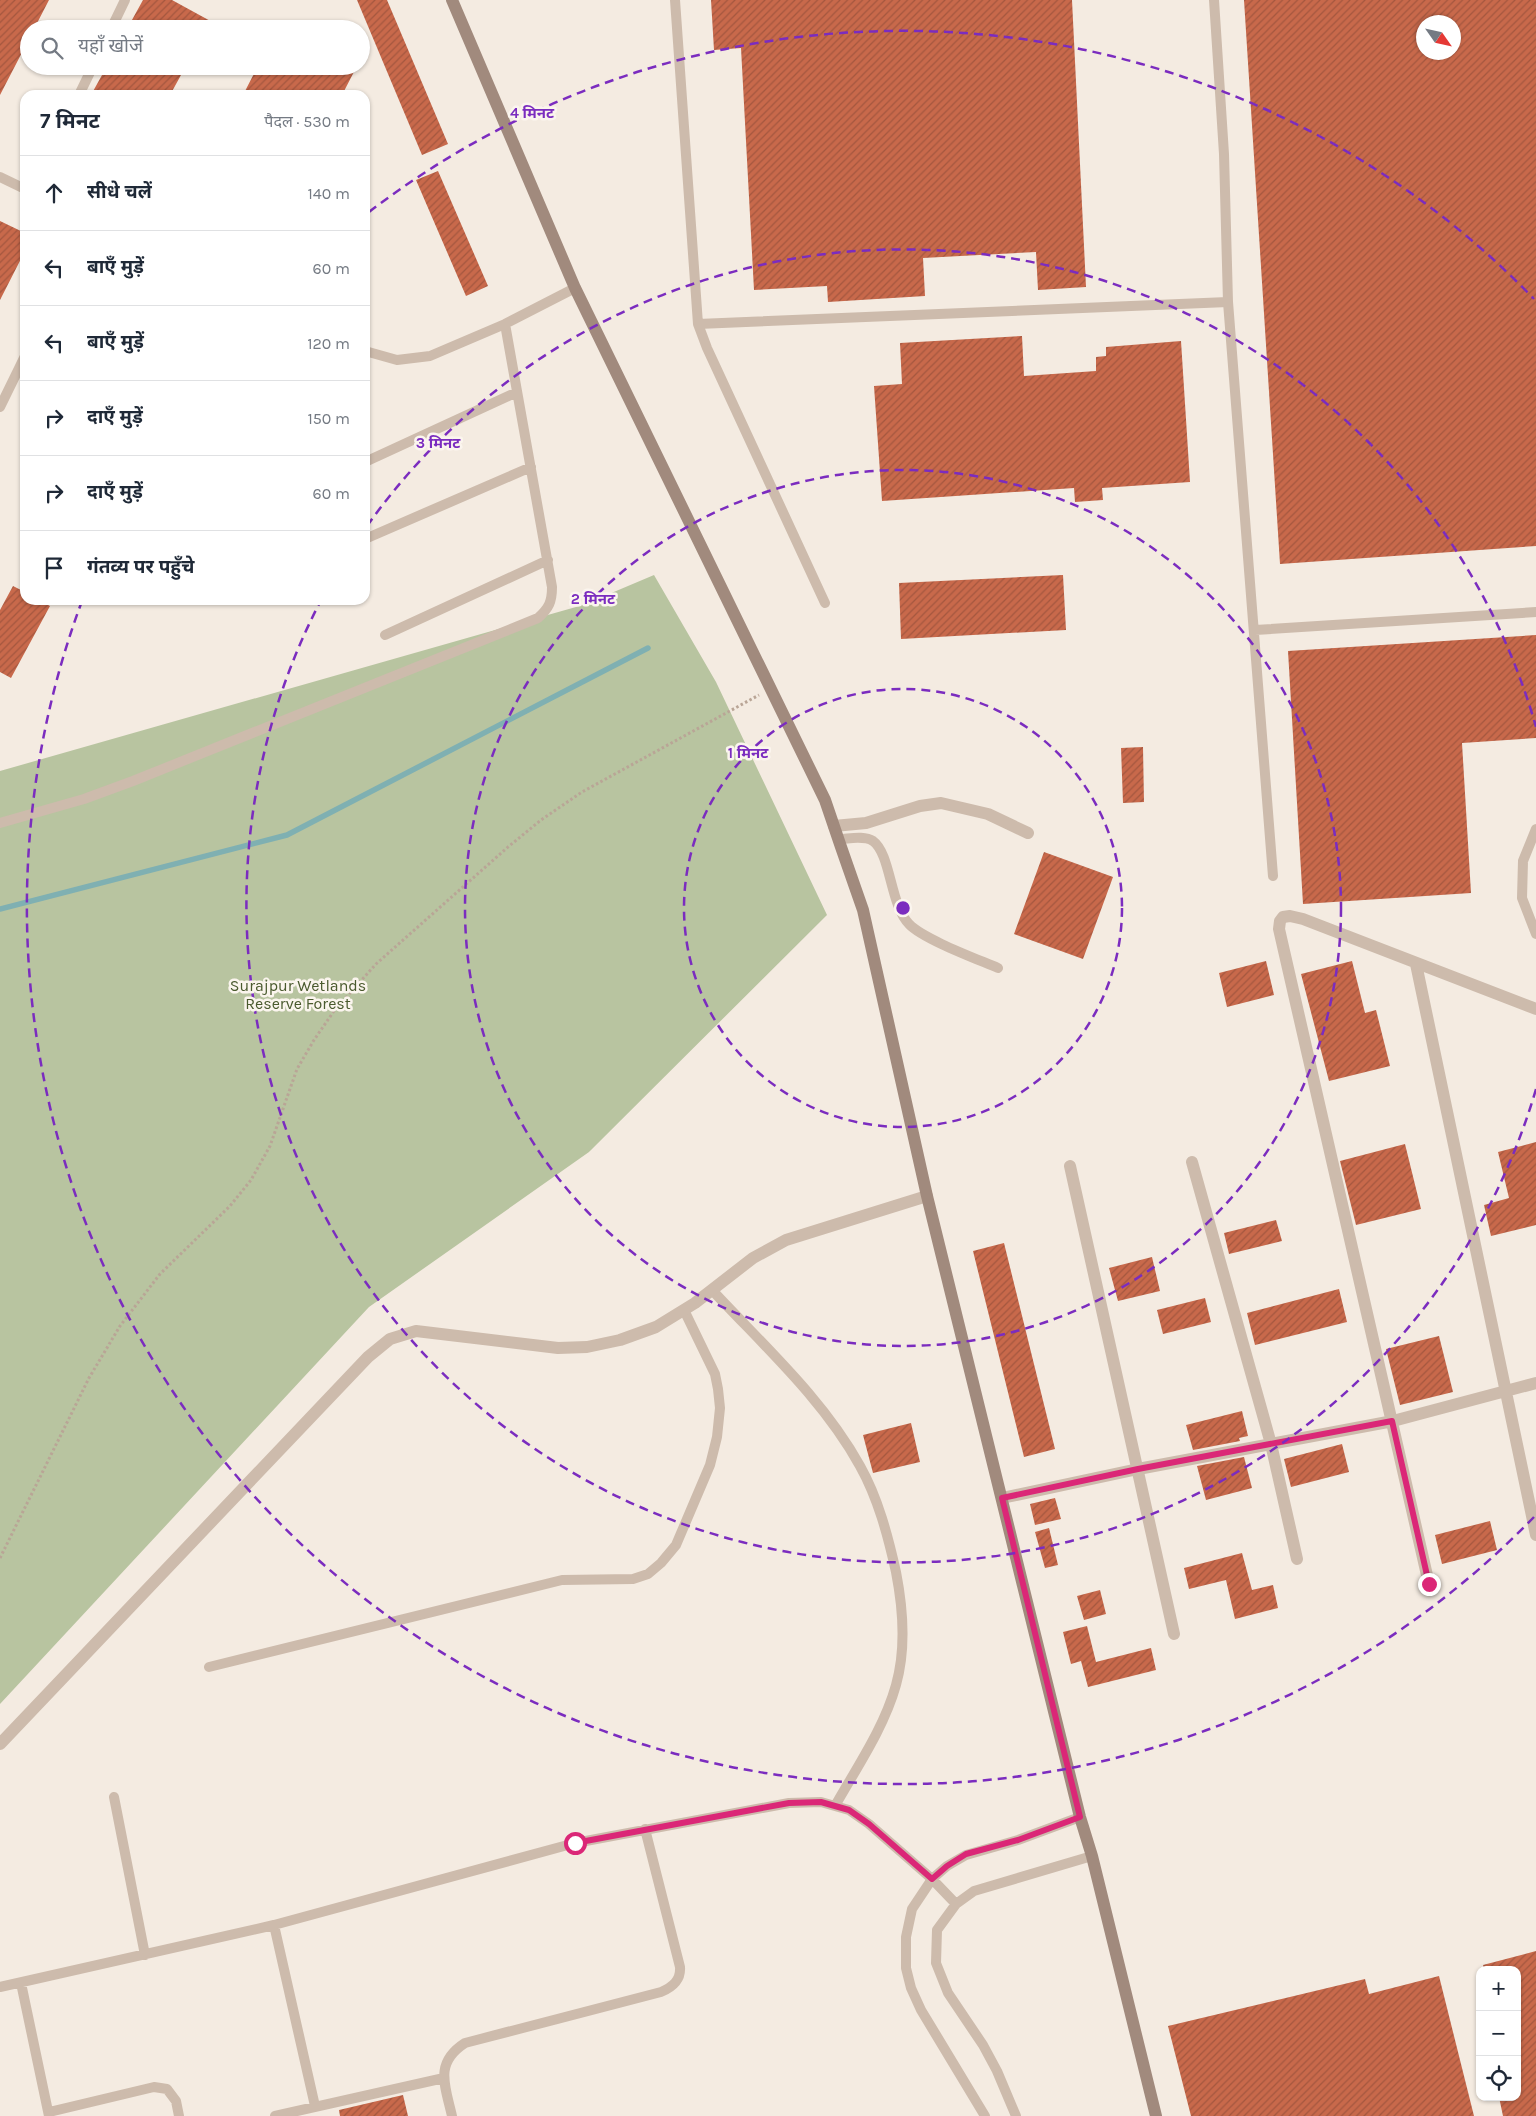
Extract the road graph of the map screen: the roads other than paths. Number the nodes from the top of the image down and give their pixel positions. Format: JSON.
{"nodes":[{"id":1,"x":125,"y":0,"type":"edge"},
{"id":2,"x":452,"y":0,"type":"edge"},
{"id":3,"x":675,"y":0,"type":"edge"},
{"id":4,"x":1214,"y":0,"type":"edge"},
{"id":5,"x":115,"y":20,"type":"edge"},
{"id":6,"x":89,"y":75,"type":"edge"},
{"id":7,"x":81,"y":90,"type":"edge"},
{"id":8,"x":0,"y":176,"type":"edge"},
{"id":9,"x":20,"y":186,"type":"edge"},
{"id":10,"x":575,"y":288,"type":"junction"},
{"id":11,"x":1228,"y":302,"type":"junction"},
{"id":12,"x":505,"y":324,"type":"junction"},
{"id":13,"x":698,"y":324,"type":"junction"},
{"id":14,"x":370,"y":352,"type":"edge"},
{"id":15,"x":20,"y":366,"type":"edge"},
{"id":16,"x":517,"y":392,"type":"junction"},
{"id":17,"x":0,"y":407,"type":"edge"},
{"id":18,"x":370,"y":460,"type":"edge"},
{"id":19,"x":531,"y":467,"type":"junction"},
{"id":20,"x":370,"y":537,"type":"edge"},
{"id":21,"x":548,"y":560,"type":"junction"},
{"id":22,"x":825,"y":602,"type":"dead end"},
{"id":23,"x":1536,"y":612,"type":"edge"},
{"id":24,"x":1255,"y":630,"type":"junction"},
{"id":25,"x":385,"y":635,"type":"dead end"},
{"id":26,"x":0,"y":823,"type":"edge"},
{"id":27,"x":834,"y":826,"type":"junction"},
{"id":28,"x":1536,"y":829,"type":"edge"},
{"id":29,"x":1028,"y":833,"type":"dead end"},
{"id":30,"x":839,"y":839,"type":"junction"},
{"id":31,"x":1273,"y":876,"type":"dead end"},
{"id":32,"x":1536,"y":934,"type":"edge"},
{"id":33,"x":1416,"y":964,"type":"junction"},
{"id":34,"x":998,"y":968,"type":"dead end"},
{"id":35,"x":1536,"y":1009,"type":"edge"},
{"id":36,"x":1192,"y":1162,"type":"dead end"},
{"id":37,"x":1070,"y":1166,"type":"dead end"},
{"id":38,"x":927,"y":1196,"type":"junction"},
{"id":39,"x":712,"y":1290,"type":"junction"},
{"id":40,"x":684,"y":1310,"type":"junction"},
{"id":41,"x":1536,"y":1383,"type":"edge"},
{"id":42,"x":1506,"y":1390,"type":"junction"},
{"id":43,"x":1392,"y":1421,"type":"junction"},
{"id":44,"x":1271,"y":1444,"type":"junction"},
{"id":45,"x":1138,"y":1469,"type":"junction"},
{"id":46,"x":1002,"y":1498,"type":"junction"},
{"id":47,"x":1536,"y":1535,"type":"edge"},
{"id":48,"x":1297,"y":1559,"type":"dead end"},
{"id":49,"x":1429,"y":1584,"type":"dead end"},
{"id":50,"x":1174,"y":1634,"type":"dead end"},
{"id":51,"x":209,"y":1667,"type":"dead end"},
{"id":52,"x":0,"y":1744,"type":"edge"},
{"id":53,"x":114,"y":1797,"type":"dead end"},
{"id":54,"x":835,"y":1806,"type":"junction"},
{"id":55,"x":1080,"y":1817,"type":"junction"},
{"id":56,"x":645,"y":1830,"type":"junction"},
{"id":57,"x":1092,"y":1856,"type":"junction"},
{"id":58,"x":932,"y":1879,"type":"junction"},
{"id":59,"x":956,"y":1904,"type":"junction"},
{"id":60,"x":274,"y":1925,"type":"junction"},
{"id":61,"x":145,"y":1955,"type":"junction"},
{"id":62,"x":21,"y":1983,"type":"junction"},
{"id":63,"x":0,"y":1987,"type":"edge"},
{"id":64,"x":444,"y":2078,"type":"junction"},
{"id":65,"x":315,"y":2106,"type":"junction"},
{"id":66,"x":49,"y":2114,"type":"edge"},
{"id":67,"x":179,"y":2116,"type":"edge"},
{"id":68,"x":275,"y":2116,"type":"edge"},
{"id":69,"x":452,"y":2116,"type":"edge"},
{"id":70,"x":985,"y":2116,"type":"edge"},
{"id":71,"x":1016,"y":2116,"type":"edge"},
{"id":72,"x":1156,"y":2116,"type":"edge"}],
"edges":[{"from":1,"to":5,"type":"lane"},
{"from":2,"to":10,"type":"main road"},
{"from":3,"to":13,"type":"lane"},
{"from":4,"to":11,"type":"lane"},
{"from":6,"to":7,"type":"lane"},
{"from":8,"to":9,"type":"lane"},
{"from":10,"to":12,"type":"lane"},
{"from":10,"to":27,"type":"main road"},
{"from":11,"to":13,"type":"lane"},
{"from":11,"to":24,"type":"lane"},
{"from":12,"to":14,"type":"lane"},
{"from":12,"to":16,"type":"lane"},
{"from":13,"to":22,"type":"lane"},
{"from":15,"to":17,"type":"lane"},
{"from":16,"to":18,"type":"lane"},
{"from":16,"to":19,"type":"lane"},
{"from":19,"to":20,"type":"lane"},
{"from":19,"to":21,"type":"lane"},
{"from":21,"to":25,"type":"lane"},
{"from":21,"to":26,"type":"lane"},
{"from":23,"to":24,"type":"lane"},
{"from":24,"to":31,"type":"lane"},
{"from":27,"to":29,"type":"street"},
{"from":27,"to":30,"type":"main road"},
{"from":28,"to":32,"type":"lane"},
{"from":30,"to":34,"type":"lane"},
{"from":30,"to":38,"type":"main road"},
{"from":33,"to":35,"type":"street"},
{"from":33,"to":42,"type":"street"},
{"from":33,"to":43,"type":"street"},
{"from":36,"to":44,"type":"street"},
{"from":37,"to":45,"type":"street"},
{"from":38,"to":39,"type":"street"},
{"from":38,"to":46,"type":"main road"},
{"from":39,"to":40,"type":"street"},
{"from":39,"to":54,"type":"lane"},
{"from":40,"to":51,"type":"lane"},
{"from":40,"to":52,"type":"street"},
{"from":41,"to":42,"type":"street"},
{"from":42,"to":43,"type":"street"},
{"from":42,"to":47,"type":"street"},
{"from":43,"to":44,"type":"street"},
{"from":43,"to":49,"type":"street"},
{"from":44,"to":45,"type":"street"},
{"from":44,"to":48,"type":"street"},
{"from":45,"to":46,"type":"street"},
{"from":45,"to":50,"type":"street"},
{"from":46,"to":55,"type":"main road"},
{"from":53,"to":61,"type":"lane"},
{"from":54,"to":56,"type":"lane"},
{"from":54,"to":58,"type":"lane"},
{"from":55,"to":57,"type":"main road"},
{"from":55,"to":58,"type":"lane"},
{"from":56,"to":60,"type":"lane"},
{"from":56,"to":64,"type":"lane"},
{"from":57,"to":59,"type":"lane"},
{"from":57,"to":72,"type":"main road"},
{"from":58,"to":59,"type":"lane"},
{"from":58,"to":70,"type":"lane"},
{"from":59,"to":71,"type":"lane"},
{"from":60,"to":61,"type":"lane"},
{"from":60,"to":65,"type":"lane"},
{"from":61,"to":62,"type":"lane"},
{"from":62,"to":63,"type":"lane"},
{"from":62,"to":66,"type":"lane"},
{"from":64,"to":65,"type":"lane"},
{"from":64,"to":69,"type":"lane"},
{"from":65,"to":68,"type":"lane"},
{"from":66,"to":67,"type":"lane"}]}
